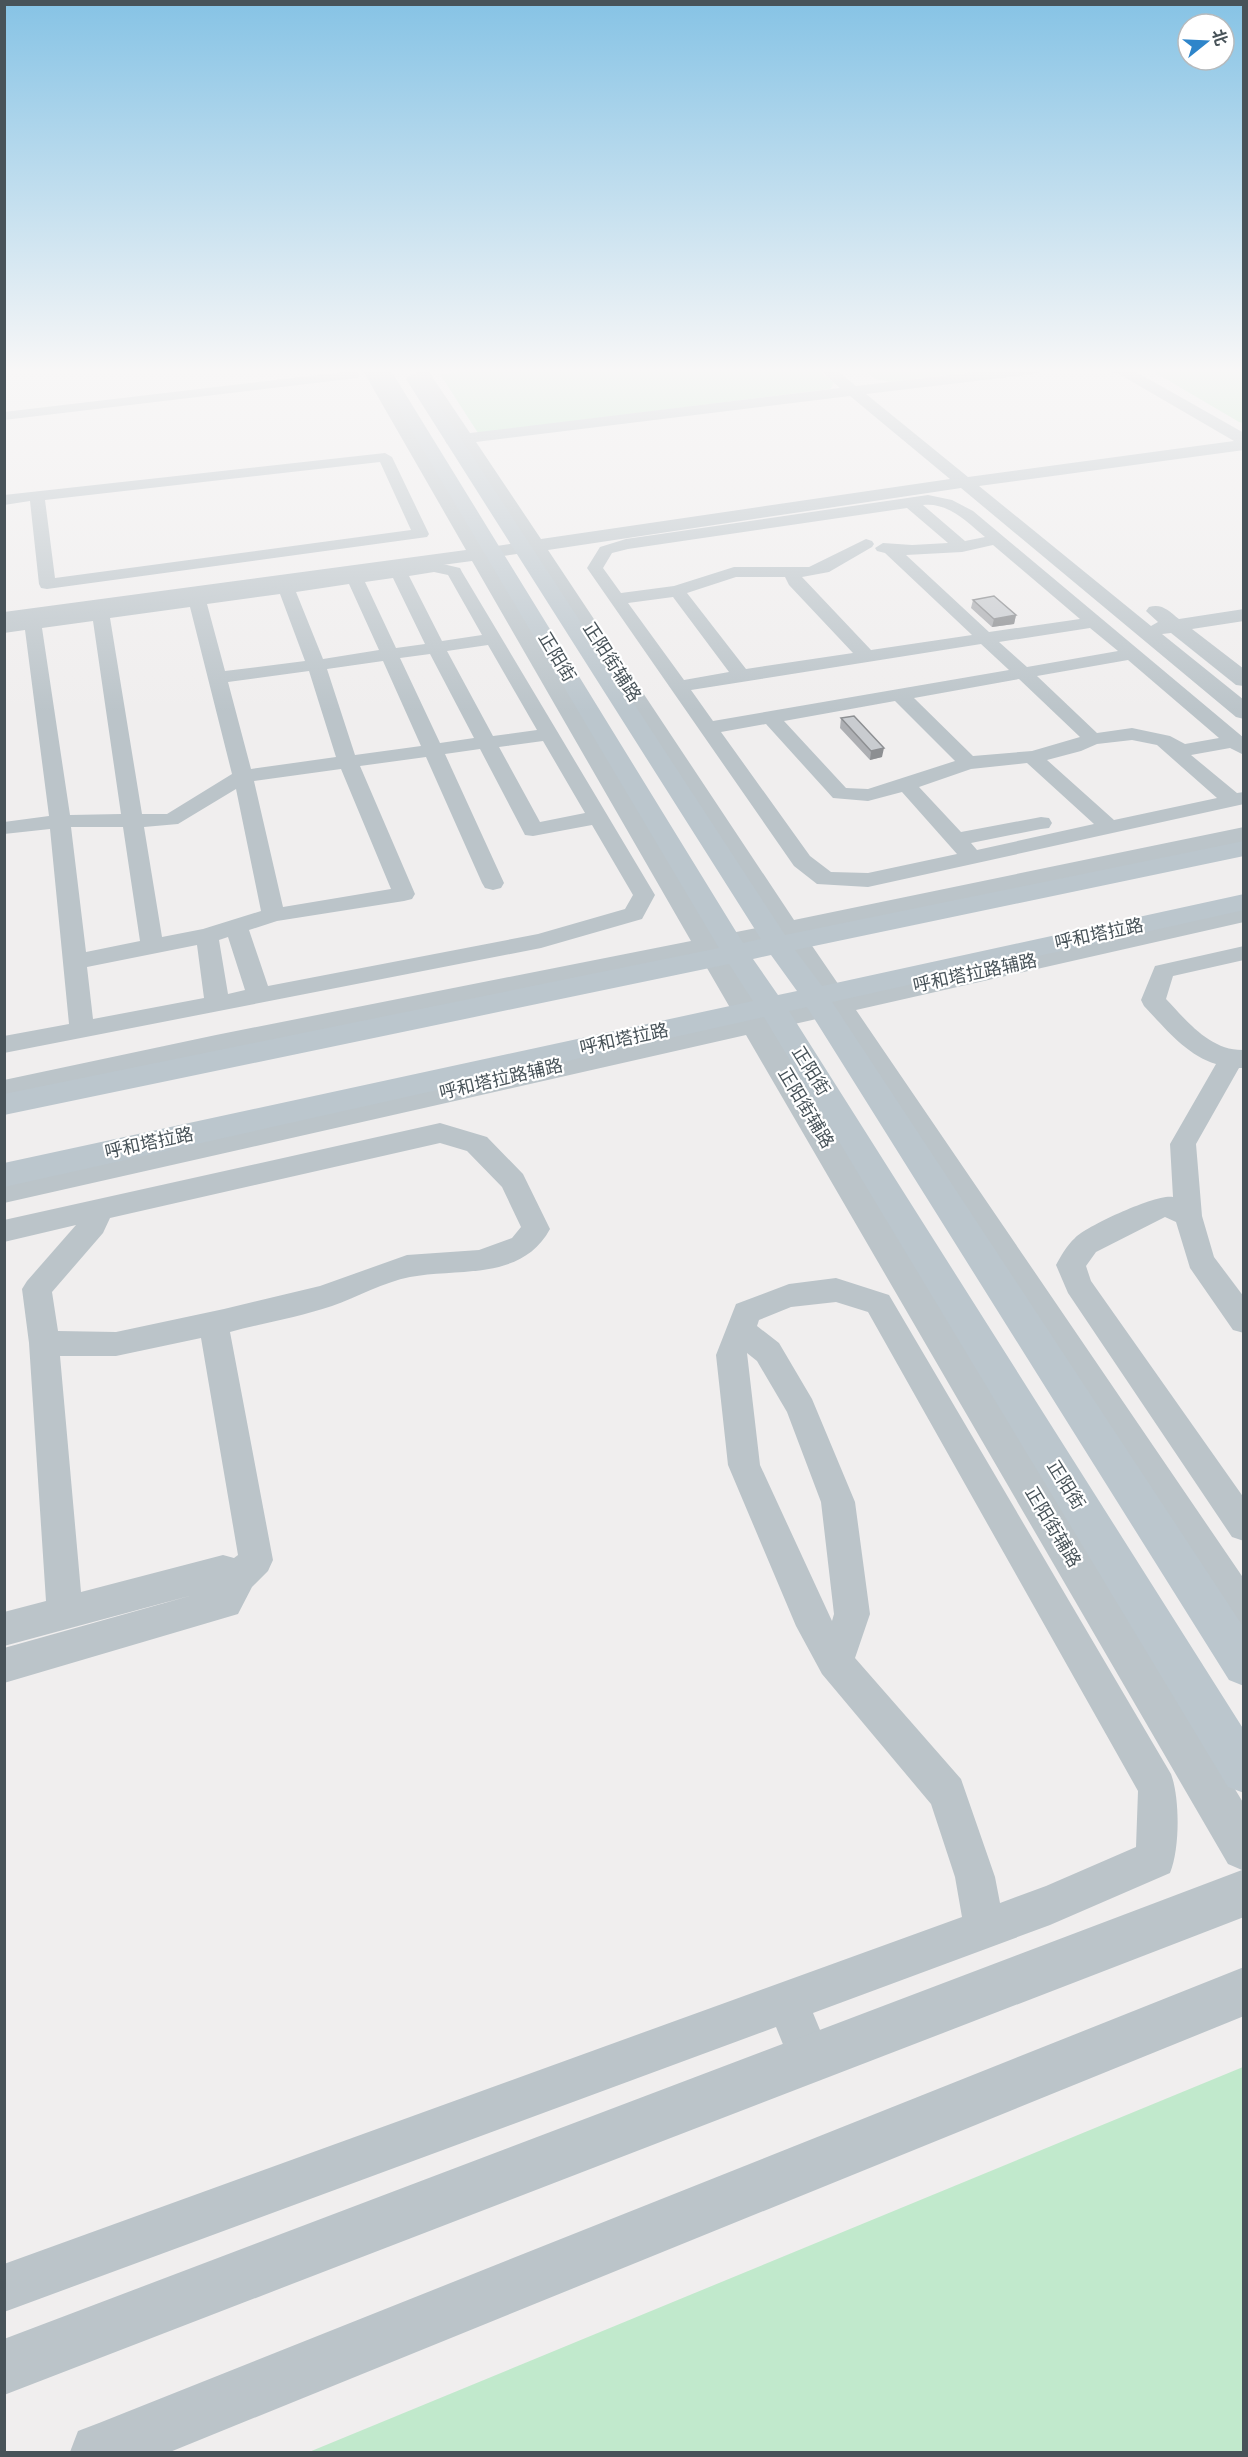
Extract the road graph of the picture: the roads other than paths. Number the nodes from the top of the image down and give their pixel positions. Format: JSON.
{"nodes":[{"id":1,"x":147,"y":484,"type":"edge"},
{"id":2,"x":397,"y":484,"type":"edge"},
{"id":3,"x":453,"y":484,"type":"edge"},
{"id":4,"x":462,"y":484,"type":"edge"},
{"id":5,"x":478,"y":484,"type":"edge"},
{"id":6,"x":906,"y":484,"type":"edge"},
{"id":7,"x":932,"y":484,"type":"edge"},
{"id":8,"x":984,"y":484,"type":"edge"},
{"id":9,"x":989,"y":484,"type":"edge"},
{"id":10,"x":1008,"y":494,"type":"dead end"},
{"id":11,"x":37,"y":496,"type":"junction"},
{"id":12,"x":4,"y":500,"type":"edge"},
{"id":13,"x":910,"y":502,"type":"junction"},
{"id":14,"x":828,"y":509,"type":"junction"},
{"id":15,"x":697,"y":533,"type":"junction"},
{"id":16,"x":855,"y":536,"type":"junction"},
{"id":17,"x":997,"y":539,"type":"junction"},
{"id":18,"x":503,"y":543,"type":"junction"},
{"id":19,"x":962,"y":547,"type":"junction"},
{"id":20,"x":890,"y":549,"type":"junction"},
{"id":21,"x":399,"y":572,"type":"junction"},
{"id":22,"x":734,"y":572,"type":"junction"},
{"id":23,"x":792,"y":572,"type":"junction"},
{"id":24,"x":355,"y":578,"type":"junction"},
{"id":25,"x":286,"y":588,"type":"junction"},
{"id":26,"x":677,"y":591,"type":"junction"},
{"id":27,"x":1138,"y":596,"type":"dead end"},
{"id":28,"x":617,"y":599,"type":"junction"},
{"id":29,"x":197,"y":601,"type":"junction"},
{"id":30,"x":4,"y":606,"type":"edge"},
{"id":31,"x":101,"y":614,"type":"junction"},
{"id":32,"x":1244,"y":615,"type":"edge"},
{"id":33,"x":4,"y":618,"type":"edge"},
{"id":34,"x":1094,"y":622,"type":"junction"},
{"id":35,"x":33,"y":624,"type":"junction"},
{"id":36,"x":4,"y":628,"type":"edge"},
{"id":37,"x":1159,"y":628,"type":"junction"},
{"id":38,"x":1111,"y":637,"type":"junction"},
{"id":39,"x":493,"y":639,"type":"junction"},
{"id":40,"x":985,"y":640,"type":"junction"},
{"id":41,"x":437,"y":649,"type":"junction"},
{"id":42,"x":389,"y":654,"type":"junction"},
{"id":43,"x":1132,"y":654,"type":"junction"},
{"id":44,"x":867,"y":657,"type":"junction"},
{"id":45,"x":316,"y":665,"type":"junction"},
{"id":46,"x":799,"y":668,"type":"junction"},
{"id":47,"x":1023,"y":673,"type":"junction"},
{"id":48,"x":741,"y":675,"type":"junction"},
{"id":49,"x":216,"y":678,"type":"junction"},
{"id":50,"x":1244,"y":680,"type":"edge"},
{"id":51,"x":679,"y":687,"type":"junction"},
{"id":52,"x":900,"y":695,"type":"junction"},
{"id":53,"x":833,"y":706,"type":"junction"},
{"id":54,"x":1244,"y":712,"type":"edge"},
{"id":55,"x":770,"y":717,"type":"junction"},
{"id":56,"x":708,"y":728,"type":"junction"},
{"id":57,"x":549,"y":734,"type":"junction"},
{"id":58,"x":1093,"y":739,"type":"junction"},
{"id":59,"x":1163,"y":740,"type":"junction"},
{"id":60,"x":488,"y":742,"type":"junction"},
{"id":61,"x":1239,"y":745,"type":"edge"},
{"id":62,"x":432,"y":751,"type":"junction"},
{"id":63,"x":1032,"y":757,"type":"junction"},
{"id":64,"x":347,"y":760,"type":"junction"},
{"id":65,"x":969,"y":763,"type":"junction"},
{"id":66,"x":243,"y":776,"type":"junction"},
{"id":67,"x":906,"y":785,"type":"junction"},
{"id":68,"x":1238,"y":799,"type":"edge"},
{"id":69,"x":1093,"y":812,"type":"junction"},
{"id":70,"x":598,"y":817,"type":"junction"},
{"id":71,"x":133,"y":820,"type":"junction"},
{"id":72,"x":1110,"y":827,"type":"junction"},
{"id":73,"x":4,"y":828,"type":"edge"},
{"id":74,"x":61,"y":830,"type":"junction"},
{"id":75,"x":1244,"y":834,"type":"edge"},
{"id":76,"x":956,"y":839,"type":"junction"},
{"id":77,"x":4,"y":848,"type":"edge"},
{"id":78,"x":1244,"y":848,"type":"edge"},
{"id":79,"x":972,"y":857,"type":"junction"},
{"id":80,"x":493,"y":883,"type":"dead end"},
{"id":81,"x":1244,"y":902,"type":"edge"},
{"id":82,"x":1244,"y":914,"type":"edge"},
{"id":83,"x":273,"y":915,"type":"junction"},
{"id":84,"x":236,"y":927,"type":"junction"},
{"id":85,"x":207,"y":936,"type":"junction"},
{"id":86,"x":782,"y":937,"type":"junction"},
{"id":87,"x":152,"y":946,"type":"junction"},
{"id":88,"x":722,"y":950,"type":"junction"},
{"id":89,"x":1244,"y":953,"type":"edge"},
{"id":90,"x":75,"y":962,"type":"junction"},
{"id":91,"x":259,"y":996,"type":"junction"},
{"id":92,"x":826,"y":1000,"type":"junction"},
{"id":93,"x":217,"y":1004,"type":"junction"},
{"id":94,"x":763,"y":1014,"type":"junction"},
{"id":95,"x":82,"y":1030,"type":"junction"},
{"id":96,"x":4,"y":1046,"type":"edge"},
{"id":97,"x":1237,"y":1060,"type":"edge"},
{"id":98,"x":4,"y":1091,"type":"edge"},
{"id":99,"x":4,"y":1105,"type":"edge"},
{"id":100,"x":4,"y":1175,"type":"edge"},
{"id":101,"x":4,"y":1191,"type":"edge"},
{"id":102,"x":100,"y":1209,"type":"junction"},
{"id":103,"x":1188,"y":1216,"type":"junction"},
{"id":104,"x":4,"y":1231,"type":"edge"},
{"id":105,"x":1244,"y":1321,"type":"edge"},
{"id":106,"x":213,"y":1323,"type":"junction"},
{"id":107,"x":740,"y":1330,"type":"junction"},
{"id":108,"x":44,"y":1343,"type":"junction"},
{"id":109,"x":1244,"y":1526,"type":"edge"},
{"id":110,"x":240,"y":1576,"type":"junction"},
{"id":111,"x":65,"y":1613,"type":"junction"},
{"id":112,"x":1244,"y":1614,"type":"edge"},
{"id":113,"x":4,"y":1629,"type":"edge"},
{"id":114,"x":835,"y":1662,"type":"junction"},
{"id":115,"x":4,"y":1666,"type":"edge"},
{"id":116,"x":1244,"y":1666,"type":"edge"},
{"id":117,"x":1244,"y":1772,"type":"edge"},
{"id":118,"x":1244,"y":1848,"type":"edge"},
{"id":119,"x":1244,"y":1893,"type":"edge"},
{"id":120,"x":985,"y":1929,"type":"junction"},
{"id":121,"x":1244,"y":1991,"type":"edge"},
{"id":122,"x":787,"y":2001,"type":"junction"},
{"id":123,"x":810,"y":2059,"type":"junction"},
{"id":124,"x":4,"y":2288,"type":"edge"},
{"id":125,"x":4,"y":2367,"type":"edge"},
{"id":126,"x":99,"y":2452,"type":"edge"}],
"edges":[{"from":1,"to":11,"type":"street"},
{"from":2,"to":11,"type":"street"},
{"from":3,"to":18,"type":"street","name":"正阳街辅路"},
{"from":4,"to":18,"type":"main road"},
{"from":5,"to":18,"type":"main road"},
{"from":6,"to":18,"type":"street"},
{"from":7,"to":14,"type":"street"},
{"from":8,"to":37,"type":"street"},
{"from":9,"to":10,"type":"street"},
{"from":11,"to":12,"type":"street"},
{"from":13,"to":14,"type":"street"},
{"from":13,"to":17,"type":"street"},
{"from":13,"to":19,"type":"street"},
{"from":14,"to":15,"type":"street"},
{"from":14,"to":16,"type":"street"},
{"from":14,"to":18,"type":"street"},
{"from":15,"to":22,"type":"street"},
{"from":15,"to":28,"type":"street"},
{"from":16,"to":20,"type":"street"},
{"from":16,"to":23,"type":"street"},
{"from":17,"to":19,"type":"street"},
{"from":17,"to":34,"type":"street"},
{"from":18,"to":30,"type":"street"},
{"from":18,"to":33,"type":"street"},
{"from":18,"to":86,"type":"main road"},
{"from":18,"to":88,"type":"street","name":"正阳街辅路"},
{"from":19,"to":20,"type":"street"},
{"from":20,"to":40,"type":"street"},
{"from":21,"to":24,"type":"street"},
{"from":21,"to":39,"type":"street"},
{"from":21,"to":41,"type":"street"},
{"from":22,"to":23,"type":"street"},
{"from":22,"to":26,"type":"street"},
{"from":23,"to":44,"type":"street"},
{"from":24,"to":25,"type":"street"},
{"from":24,"to":42,"type":"street"},
{"from":25,"to":29,"type":"street"},
{"from":25,"to":45,"type":"street"},
{"from":26,"to":28,"type":"street"},
{"from":26,"to":48,"type":"street"},
{"from":27,"to":37,"type":"street"},
{"from":28,"to":51,"type":"street"},
{"from":29,"to":31,"type":"street"},
{"from":29,"to":49,"type":"street"},
{"from":31,"to":35,"type":"street"},
{"from":31,"to":71,"type":"street"},
{"from":32,"to":37,"type":"street"},
{"from":34,"to":38,"type":"street"},
{"from":34,"to":40,"type":"street"},
{"from":35,"to":36,"type":"street"},
{"from":35,"to":74,"type":"street"},
{"from":37,"to":38,"type":"street"},
{"from":37,"to":50,"type":"street"},
{"from":37,"to":54,"type":"street"},
{"from":38,"to":43,"type":"street"},
{"from":39,"to":41,"type":"street"},
{"from":39,"to":57,"type":"street"},
{"from":40,"to":44,"type":"street"},
{"from":40,"to":47,"type":"street"},
{"from":41,"to":42,"type":"street"},
{"from":41,"to":60,"type":"street"},
{"from":42,"to":45,"type":"street"},
{"from":42,"to":62,"type":"street"},
{"from":43,"to":47,"type":"street"},
{"from":43,"to":61,"type":"street"},
{"from":44,"to":46,"type":"street"},
{"from":45,"to":49,"type":"street"},
{"from":45,"to":64,"type":"street"},
{"from":46,"to":48,"type":"street"},
{"from":46,"to":53,"type":"street"},
{"from":47,"to":52,"type":"street"},
{"from":47,"to":58,"type":"street"},
{"from":48,"to":51,"type":"street"},
{"from":49,"to":66,"type":"street"},
{"from":51,"to":56,"type":"street"},
{"from":52,"to":53,"type":"street"},
{"from":52,"to":65,"type":"street"},
{"from":53,"to":55,"type":"street"},
{"from":55,"to":56,"type":"street"},
{"from":55,"to":67,"type":"street"},
{"from":56,"to":79,"type":"street"},
{"from":57,"to":60,"type":"street"},
{"from":57,"to":70,"type":"street"},
{"from":58,"to":59,"type":"street"},
{"from":58,"to":63,"type":"street"},
{"from":59,"to":61,"type":"street"},
{"from":59,"to":68,"type":"street"},
{"from":60,"to":62,"type":"street"},
{"from":60,"to":70,"type":"street"},
{"from":62,"to":64,"type":"street"},
{"from":62,"to":80,"type":"street"},
{"from":63,"to":65,"type":"street"},
{"from":63,"to":69,"type":"street"},
{"from":64,"to":66,"type":"street"},
{"from":64,"to":83,"type":"street"},
{"from":65,"to":67,"type":"street"},
{"from":66,"to":71,"type":"street"},
{"from":66,"to":83,"type":"street"},
{"from":67,"to":76,"type":"street"},
{"from":68,"to":72,"type":"street"},
{"from":69,"to":72,"type":"street"},
{"from":69,"to":76,"type":"street"},
{"from":70,"to":91,"type":"street"},
{"from":71,"to":74,"type":"street"},
{"from":71,"to":87,"type":"street"},
{"from":72,"to":79,"type":"street"},
{"from":73,"to":74,"type":"street"},
{"from":74,"to":77,"type":"street"},
{"from":74,"to":90,"type":"street"},
{"from":75,"to":86,"type":"street"},
{"from":76,"to":79,"type":"street"},
{"from":78,"to":86,"type":"main road"},
{"from":81,"to":92,"type":"main road","name":"呼和塔拉路"},
{"from":82,"to":92,"type":"street","name":"呼和塔拉路辅路"},
{"from":83,"to":84,"type":"street"},
{"from":84,"to":85,"type":"street"},
{"from":84,"to":91,"type":"street"},
{"from":85,"to":87,"type":"street"},
{"from":85,"to":93,"type":"street"},
{"from":86,"to":88,"type":"main road"},
{"from":86,"to":92,"type":"main road"},
{"from":87,"to":90,"type":"street"},
{"from":88,"to":94,"type":"street","name":"正阳街辅路"},
{"from":88,"to":98,"type":"street"},
{"from":88,"to":99,"type":"main road"},
{"from":89,"to":97,"type":"street"},
{"from":90,"to":95,"type":"street"},
{"from":91,"to":93,"type":"street"},
{"from":92,"to":94,"type":"street","name":"呼和塔拉路辅路"},
{"from":92,"to":112,"type":"street"},
{"from":92,"to":116,"type":"main road"},
{"from":93,"to":95,"type":"street"},
{"from":94,"to":100,"type":"main road","name":"呼和塔拉路"},
{"from":94,"to":101,"type":"street","name":"呼和塔拉路辅路"},
{"from":94,"to":117,"type":"main road","name":"正阳街"},
{"from":94,"to":118,"type":"street","name":"正阳街辅路"},
{"from":95,"to":96,"type":"street"},
{"from":97,"to":103,"type":"street"},
{"from":102,"to":104,"type":"street"},
{"from":102,"to":106,"type":"street"},
{"from":102,"to":108,"type":"street"},
{"from":103,"to":105,"type":"street"},
{"from":103,"to":109,"type":"street"},
{"from":106,"to":108,"type":"street"},
{"from":106,"to":110,"type":"street"},
{"from":107,"to":114,"type":"street"},
{"from":107,"to":114,"type":"street"},
{"from":107,"to":120,"type":"street"},
{"from":108,"to":111,"type":"street"},
{"from":110,"to":111,"type":"street"},
{"from":110,"to":115,"type":"street"},
{"from":111,"to":113,"type":"street"},
{"from":114,"to":120,"type":"street"},
{"from":119,"to":123,"type":"street"},
{"from":120,"to":122,"type":"street"},
{"from":121,"to":126,"type":"street"},
{"from":122,"to":123,"type":"street"},
{"from":122,"to":124,"type":"street"},
{"from":123,"to":125,"type":"street"}]}
